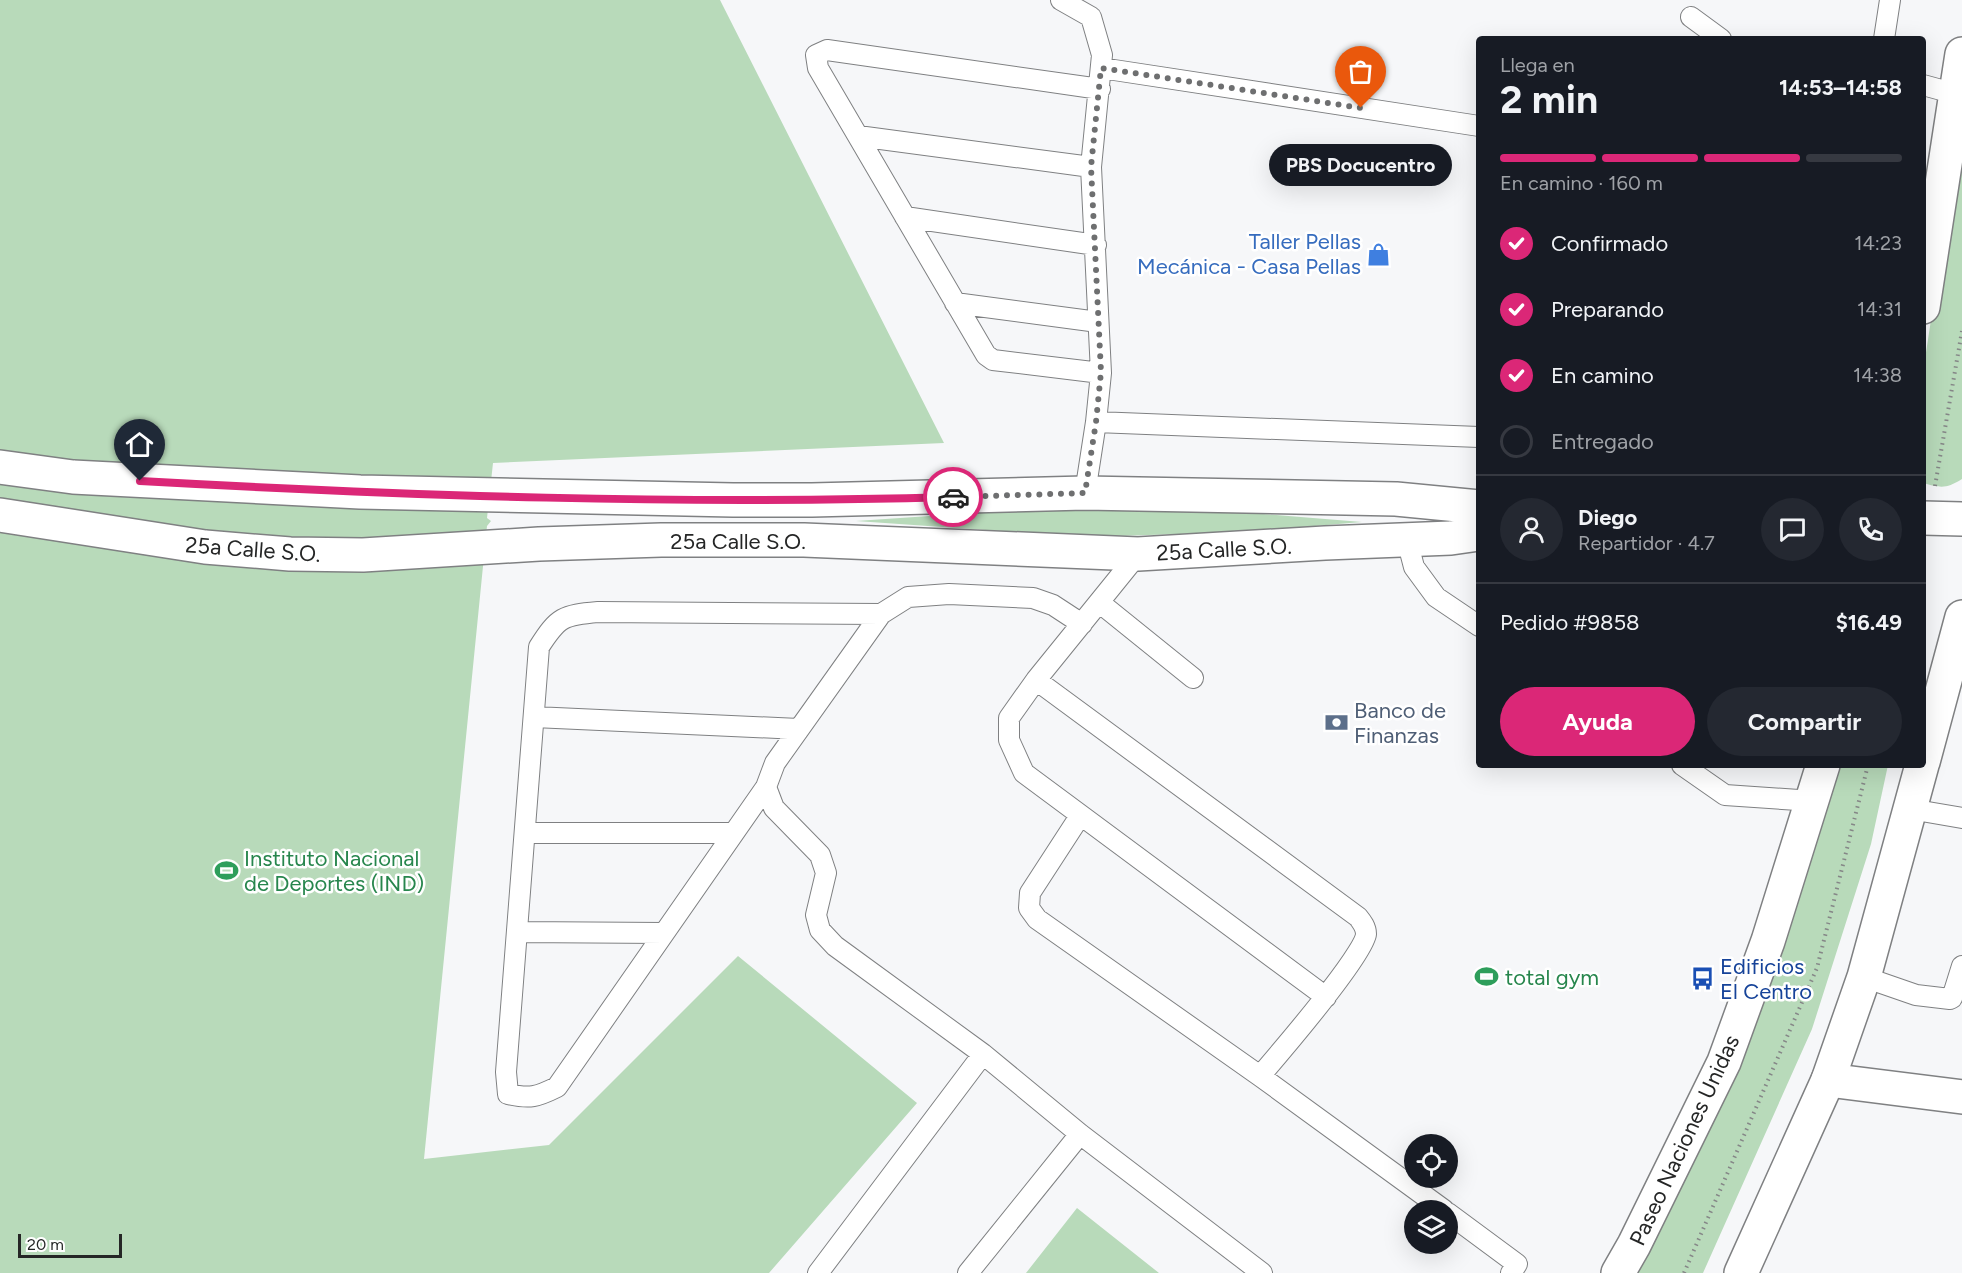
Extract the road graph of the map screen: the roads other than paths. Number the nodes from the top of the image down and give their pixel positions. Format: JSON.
{"nodes":[{"id":1,"x":1061,"y":0,"type":"edge"},
{"id":2,"x":1890,"y":0,"type":"edge"},
{"id":3,"x":1691,"y":16,"type":"dead end"},
{"id":4,"x":1717,"y":36,"type":"edge"},
{"id":5,"x":1884,"y":36,"type":"edge"},
{"id":6,"x":1962,"y":54,"type":"edge"},
{"id":7,"x":1101,"y":68,"type":"junction"},
{"id":8,"x":1926,"y":86,"type":"edge"},
{"id":9,"x":1100,"y":89,"type":"junction"},
{"id":10,"x":1956,"y":94,"type":"junction"},
{"id":11,"x":1476,"y":126,"type":"edge"},
{"id":12,"x":858,"y":136,"type":"junction"},
{"id":13,"x":1091,"y":167,"type":"junction"},
{"id":14,"x":1931,"y":203,"type":"edge"},
{"id":15,"x":905,"y":217,"type":"junction"},
{"id":16,"x":1096,"y":245,"type":"junction"},
{"id":17,"x":1926,"y":268,"type":"edge"},
{"id":18,"x":955,"y":303,"type":"junction"},
{"id":19,"x":1098,"y":322,"type":"junction"},
{"id":20,"x":1101,"y":372,"type":"junction"},
{"id":21,"x":1096,"y":422,"type":"junction"},
{"id":22,"x":1476,"y":437,"type":"edge"},
{"id":23,"x":0,"y":467,"type":"edge"},
{"id":24,"x":74,"y":477,"type":"junction"},
{"id":25,"x":1085,"y":493,"type":"junction"},
{"id":26,"x":1476,"y":507,"type":"edge"},
{"id":27,"x":0,"y":515,"type":"edge"},
{"id":28,"x":1926,"y":518,"type":"edge"},
{"id":29,"x":1962,"y":519,"type":"edge"},
{"id":30,"x":67,"y":526,"type":"junction"},
{"id":31,"x":1476,"y":534,"type":"edge"},
{"id":32,"x":1407,"y":540,"type":"junction"},
{"id":33,"x":1138,"y":555,"type":"junction"},
{"id":34,"x":1100,"y":603,"type":"junction"},
{"id":35,"x":881,"y":614,"type":"junction"},
{"id":36,"x":1962,"y":616,"type":"edge"},
{"id":37,"x":1082,"y":624,"type":"junction"},
{"id":38,"x":1476,"y":624,"type":"edge"},
{"id":39,"x":1193,"y":678,"type":"dead end"},
{"id":40,"x":1036,"y":680,"type":"junction"},
{"id":41,"x":534,"y":717,"type":"junction"},
{"id":42,"x":799,"y":729,"type":"junction"},
{"id":43,"x":1926,"y":753,"type":"edge"},
{"id":44,"x":1686,"y":768,"type":"edge"},
{"id":45,"x":1822,"y":768,"type":"edge"},
{"id":46,"x":1922,"y":768,"type":"edge"},
{"id":47,"x":766,"y":787,"type":"junction"},
{"id":48,"x":1813,"y":801,"type":"junction"},
{"id":49,"x":1910,"y":809,"type":"junction"},
{"id":50,"x":1080,"y":816,"type":"junction"},
{"id":51,"x":1962,"y":818,"type":"edge"},
{"id":52,"x":526,"y":833,"type":"junction"},
{"id":53,"x":733,"y":833,"type":"junction"},
{"id":54,"x":517,"y":932,"type":"junction"},
{"id":55,"x":664,"y":933,"type":"junction"},
{"id":56,"x":1962,"y":966,"type":"edge"},
{"id":57,"x":1863,"y":977,"type":"junction"},
{"id":58,"x":1326,"y":997,"type":"junction"},
{"id":59,"x":983,"y":1054,"type":"junction"},
{"id":60,"x":1260,"y":1076,"type":"junction"},
{"id":61,"x":1828,"y":1080,"type":"junction"},
{"id":62,"x":1962,"y":1097,"type":"edge"},
{"id":63,"x":1080,"y":1134,"type":"junction"},
{"id":64,"x":1430,"y":1200,"type":"edge"},
{"id":65,"x":1458,"y":1221,"type":"edge"},
{"id":66,"x":818,"y":1273,"type":"edge"},
{"id":67,"x":968,"y":1273,"type":"edge"},
{"id":68,"x":1262,"y":1273,"type":"edge"},
{"id":69,"x":1511,"y":1273,"type":"edge"},
{"id":70,"x":1617,"y":1273,"type":"edge"},
{"id":71,"x":1741,"y":1273,"type":"edge"}],
"edges":[{"from":1,"to":7,"type":"lane"},
{"from":2,"to":5,"type":"lane"},
{"from":3,"to":4,"type":"lane"},
{"from":6,"to":10,"type":"street"},
{"from":7,"to":9,"type":"lane"},
{"from":7,"to":11,"type":"lane"},
{"from":8,"to":10,"type":"lane"},
{"from":9,"to":12,"type":"lane"},
{"from":9,"to":13,"type":"lane"},
{"from":10,"to":14,"type":"street"},
{"from":12,"to":13,"type":"lane"},
{"from":12,"to":15,"type":"lane"},
{"from":13,"to":16,"type":"lane"},
{"from":14,"to":17,"type":"street"},
{"from":15,"to":16,"type":"lane"},
{"from":15,"to":18,"type":"lane"},
{"from":16,"to":19,"type":"lane"},
{"from":18,"to":19,"type":"lane"},
{"from":18,"to":20,"type":"lane"},
{"from":19,"to":20,"type":"lane"},
{"from":20,"to":21,"type":"lane"},
{"from":21,"to":22,"type":"lane"},
{"from":21,"to":25,"type":"lane"},
{"from":23,"to":24,"type":"street","name":"25a Calle S.O."},
{"from":24,"to":25,"type":"street","name":"25a Calle S.O."},
{"from":24,"to":30,"type":"street"},
{"from":25,"to":26,"type":"street","name":"25a Calle S.O."},
{"from":27,"to":30,"type":"street","name":"25a Calle S.O."},
{"from":28,"to":29,"type":"street"},
{"from":30,"to":33,"type":"street","name":"25a Calle S.O."},
{"from":31,"to":32,"type":"street","name":"25a Calle S.O."},
{"from":32,"to":33,"type":"street","name":"25a Calle S.O."},
{"from":32,"to":38,"type":"lane"},
{"from":33,"to":34,"type":"lane"},
{"from":34,"to":37,"type":"lane"},
{"from":34,"to":39,"type":"lane"},
{"from":35,"to":37,"type":"lane"},
{"from":35,"to":41,"type":"lane"},
{"from":35,"to":42,"type":"lane"},
{"from":36,"to":43,"type":"street"},
{"from":37,"to":40,"type":"lane"},
{"from":40,"to":50,"type":"lane"},
{"from":40,"to":58,"type":"lane"},
{"from":41,"to":42,"type":"lane"},
{"from":41,"to":52,"type":"lane"},
{"from":42,"to":47,"type":"lane"},
{"from":44,"to":48,"type":"lane"},
{"from":45,"to":48,"type":"street","name":"Paseo Naciones Unidas"},
{"from":46,"to":49,"type":"street"},
{"from":47,"to":53,"type":"lane"},
{"from":47,"to":59,"type":"lane"},
{"from":48,"to":70,"type":"street","name":"Paseo Naciones Unidas"},
{"from":49,"to":51,"type":"lane"},
{"from":49,"to":57,"type":"street"},
{"from":50,"to":58,"type":"lane"},
{"from":50,"to":60,"type":"lane"},
{"from":52,"to":53,"type":"lane"},
{"from":52,"to":54,"type":"lane"},
{"from":53,"to":55,"type":"lane"},
{"from":54,"to":55,"type":"lane"},
{"from":54,"to":55,"type":"lane"},
{"from":56,"to":57,"type":"lane"},
{"from":57,"to":61,"type":"street"},
{"from":58,"to":60,"type":"lane"},
{"from":59,"to":63,"type":"lane"},
{"from":59,"to":66,"type":"lane"},
{"from":60,"to":64,"type":"lane"},
{"from":61,"to":62,"type":"street"},
{"from":61,"to":71,"type":"street"},
{"from":63,"to":67,"type":"lane"},
{"from":63,"to":68,"type":"lane"},
{"from":65,"to":69,"type":"lane"}]}
